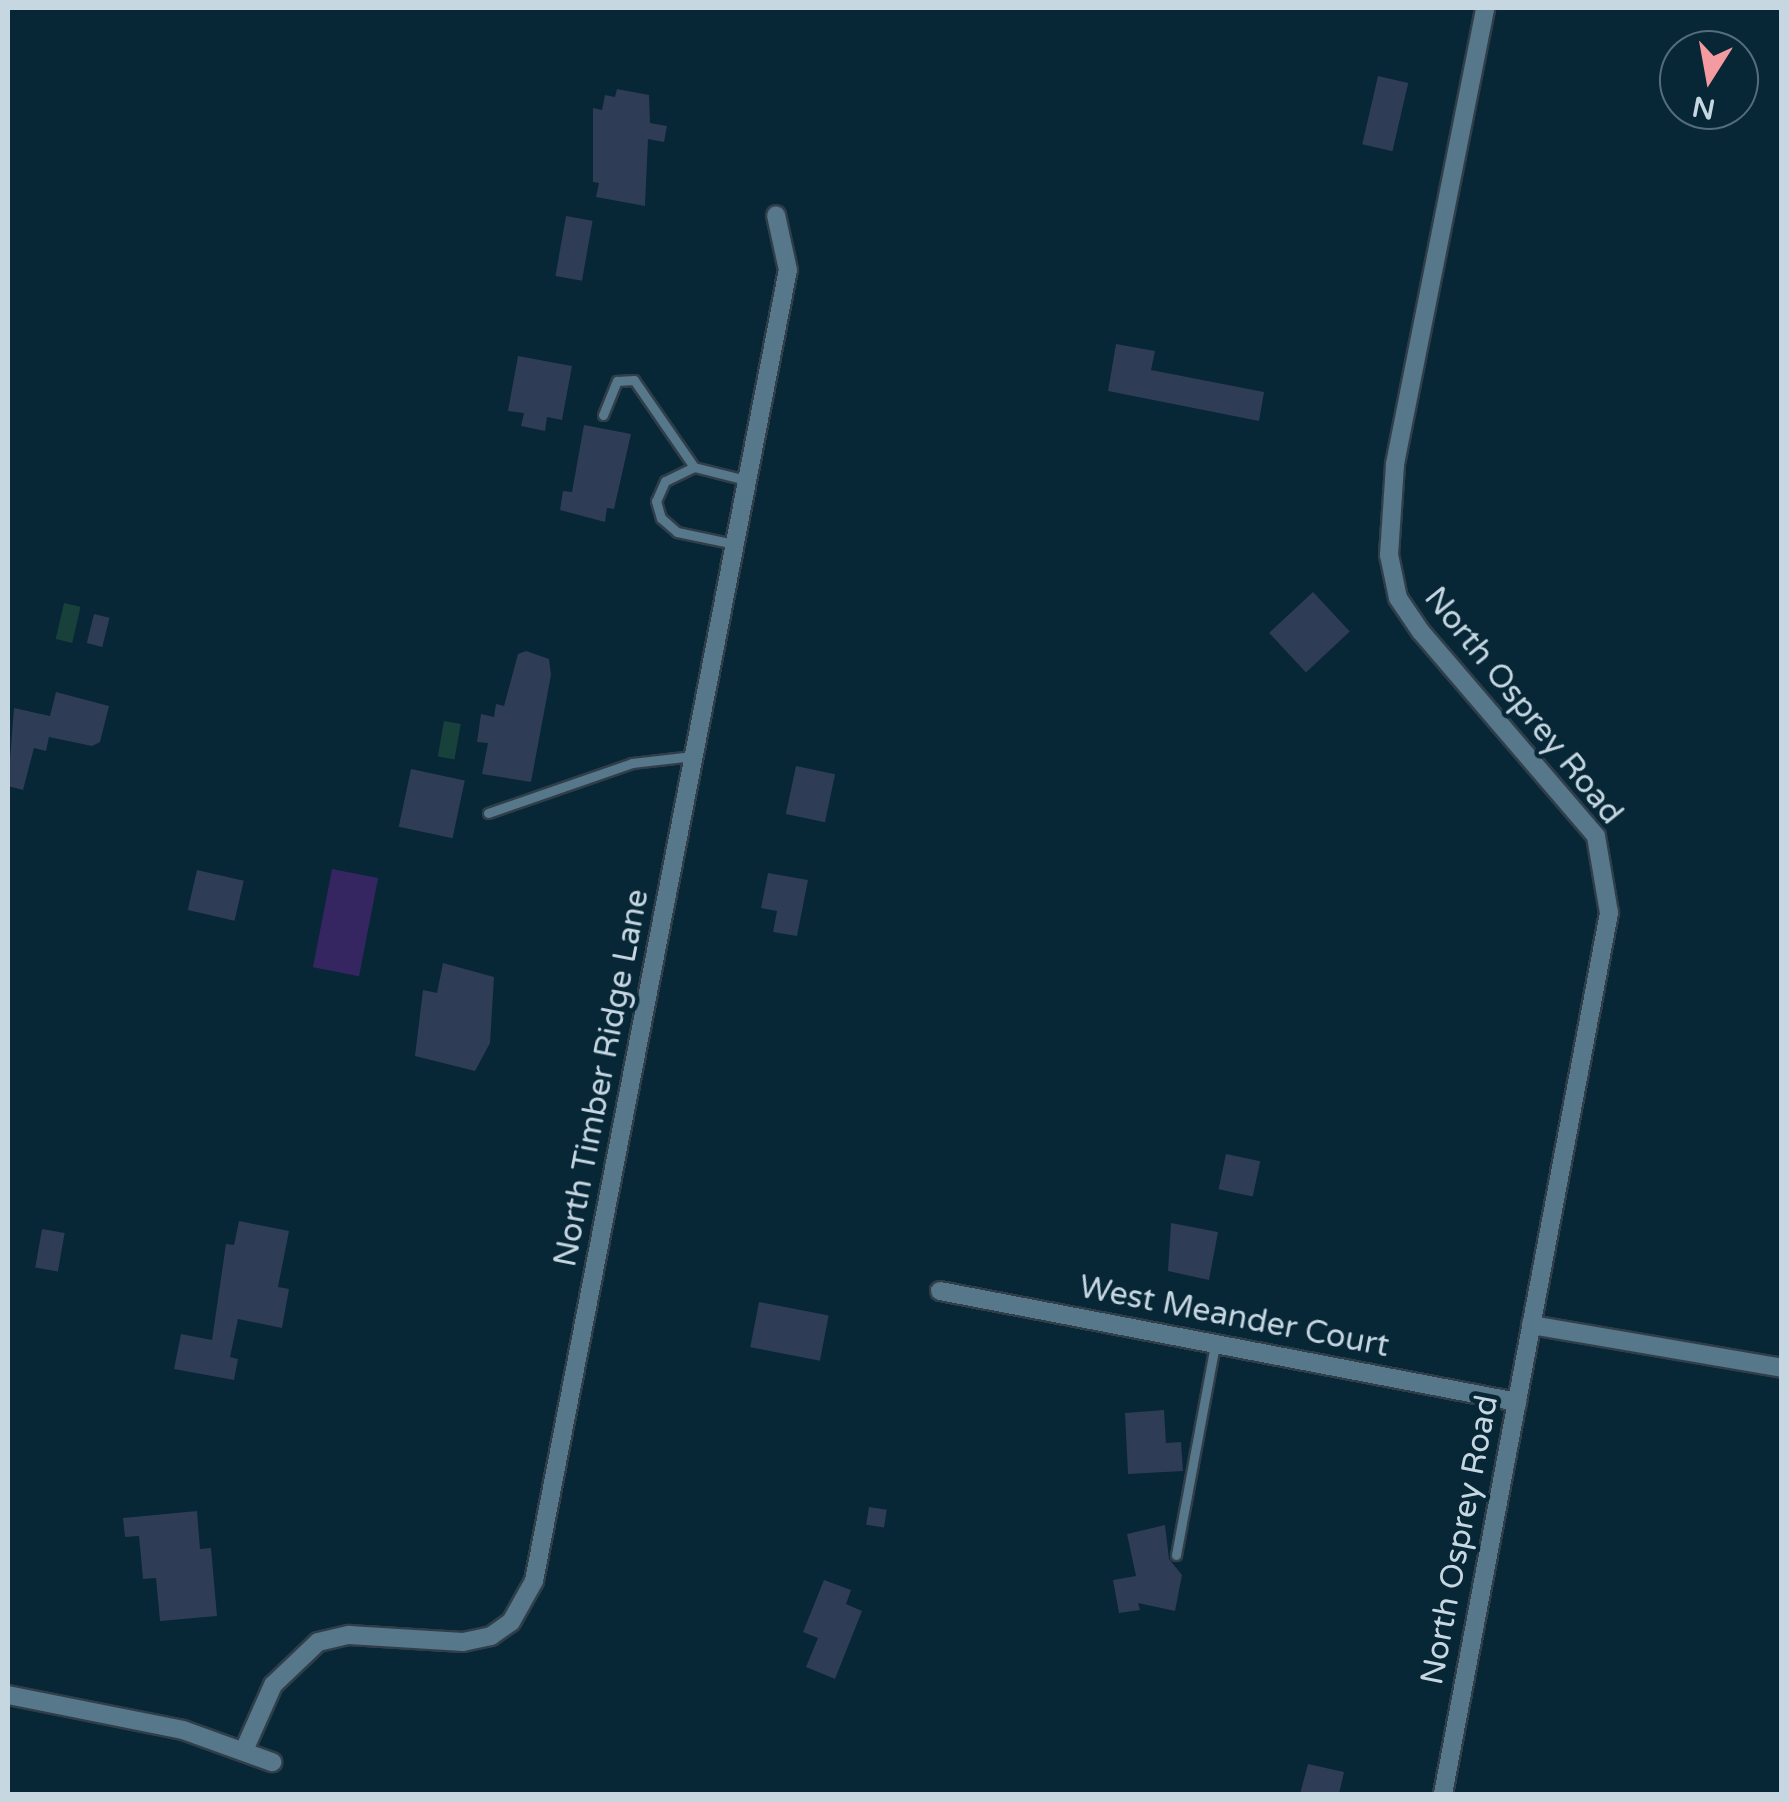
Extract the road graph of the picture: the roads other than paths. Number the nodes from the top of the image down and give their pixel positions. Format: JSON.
{"nodes":[{"id":1,"x":1484,"y":8,"type":"edge"},
{"id":2,"x":776,"y":215,"type":"dead end"},
{"id":3,"x":603,"y":415,"type":"dead end"},
{"id":4,"x":694,"y":468,"type":"junction"},
{"id":5,"x":746,"y":480,"type":"junction"},
{"id":6,"x":734,"y":544,"type":"junction"},
{"id":7,"x":694,"y":756,"type":"junction"},
{"id":8,"x":488,"y":813,"type":"dead end"},
{"id":9,"x":940,"y":1291,"type":"dead end"},
{"id":10,"x":1532,"y":1325,"type":"junction"},
{"id":11,"x":1215,"y":1344,"type":"junction"},
{"id":12,"x":1782,"y":1368,"type":"edge"},
{"id":13,"x":1517,"y":1402,"type":"junction"},
{"id":14,"x":1176,"y":1555,"type":"dead end"},
{"id":15,"x":8,"y":1694,"type":"edge"},
{"id":16,"x":245,"y":1748,"type":"junction"},
{"id":17,"x":272,"y":1762,"type":"dead end"},
{"id":18,"x":1443,"y":1794,"type":"edge"}],
"edges":[{"from":1,"to":10,"type":"street","name":"North Osprey Road"},
{"from":2,"to":5,"type":"street","name":"North Timber Ridge Lane"},
{"from":3,"to":4,"type":"lane"},
{"from":4,"to":5,"type":"lane"},
{"from":4,"to":6,"type":"lane"},
{"from":5,"to":6,"type":"street","name":"North Timber Ridge Lane"},
{"from":6,"to":7,"type":"street","name":"North Timber Ridge Lane"},
{"from":7,"to":8,"type":"lane"},
{"from":7,"to":16,"type":"street","name":"North Timber Ridge Lane"},
{"from":9,"to":11,"type":"street","name":"West Meander Court"},
{"from":10,"to":12,"type":"street"},
{"from":10,"to":13,"type":"street","name":"North Osprey Road"},
{"from":11,"to":13,"type":"street","name":"West Meander Court"},
{"from":11,"to":14,"type":"lane"},
{"from":13,"to":18,"type":"street","name":"North Osprey Road"},
{"from":15,"to":16,"type":"street"},
{"from":16,"to":17,"type":"street"}]}
